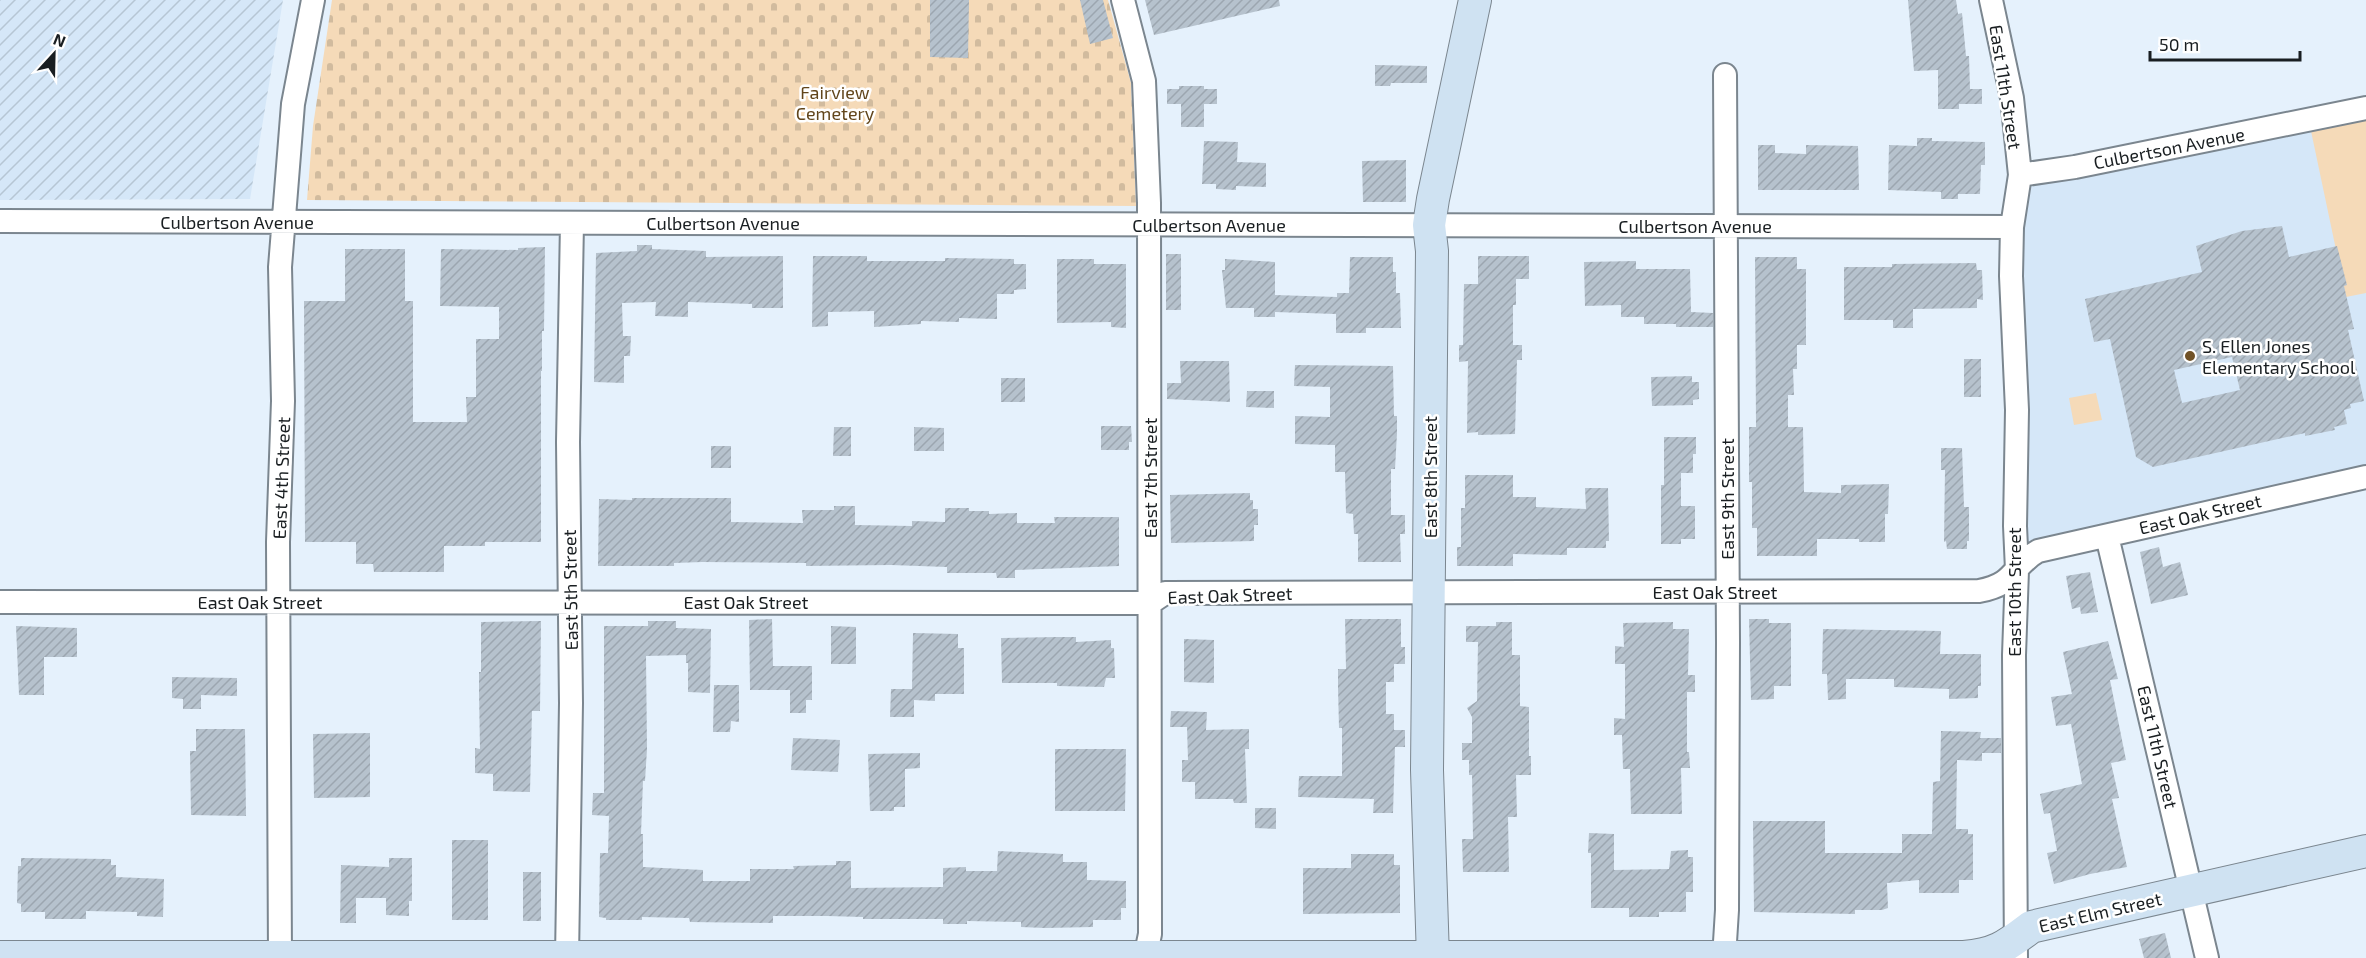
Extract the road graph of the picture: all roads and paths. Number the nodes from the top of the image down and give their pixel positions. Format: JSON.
{"nodes":[{"id":1,"x":313,"y":0,"type":"edge"},
{"id":2,"x":1123,"y":0,"type":"edge"},
{"id":3,"x":1475,"y":0,"type":"edge"},
{"id":4,"x":1991,"y":0,"type":"edge"},
{"id":5,"x":1725,"y":75,"type":"dead end"},
{"id":6,"x":2366,"y":108,"type":"edge"},
{"id":7,"x":2020,"y":175,"type":"junction"},
{"id":8,"x":0,"y":221,"type":"edge"},
{"id":9,"x":283,"y":222,"type":"junction"},
{"id":10,"x":572,"y":223,"type":"junction"},
{"id":11,"x":1149,"y":224,"type":"junction"},
{"id":12,"x":1429,"y":225,"type":"junction"},
{"id":13,"x":1726,"y":226,"type":"junction"},
{"id":14,"x":2012,"y":227,"type":"junction"},
{"id":15,"x":2366,"y":477,"type":"edge"},
{"id":16,"x":2107,"y":536,"type":"junction"},
{"id":17,"x":2018,"y":570,"type":"junction"},
{"id":18,"x":1429,"y":592,"type":"junction"},
{"id":19,"x":1727,"y":592,"type":"junction"},
{"id":20,"x":0,"y":602,"type":"edge"},
{"id":21,"x":279,"y":602,"type":"junction"},
{"id":22,"x":570,"y":603,"type":"junction"},
{"id":23,"x":1150,"y":603,"type":"junction"},
{"id":24,"x":2366,"y":851,"type":"edge"},
{"id":25,"x":2192,"y":890,"type":"junction"},
{"id":26,"x":2016,"y":948,"type":"edge"},
{"id":27,"x":0,"y":957,"type":"edge"},
{"id":28,"x":567,"y":957,"type":"edge"},
{"id":29,"x":1724,"y":957,"type":"edge"},
{"id":30,"x":280,"y":958,"type":"edge"},
{"id":31,"x":1145,"y":958,"type":"edge"},
{"id":32,"x":1432,"y":958,"type":"edge"},
{"id":33,"x":2207,"y":958,"type":"edge"}],
"edges":[{"from":1,"to":9,"type":"street","name":"East 4th Street"},
{"from":2,"to":11,"type":"street","name":"East 7th Street"},
{"from":3,"to":12,"type":"main road","name":"East 8th Street"},
{"from":4,"to":7,"type":"street","name":"East 11th Street"},
{"from":5,"to":13,"type":"street","name":"East 9th Street"},
{"from":6,"to":7,"type":"street","name":"Culbertson Avenue"},
{"from":7,"to":14,"type":"street"},
{"from":8,"to":9,"type":"street","name":"Culbertson Avenue"},
{"from":9,"to":10,"type":"street","name":"Culbertson Avenue"},
{"from":9,"to":21,"type":"street","name":"East 4th Street"},
{"from":10,"to":11,"type":"street","name":"Culbertson Avenue"},
{"from":10,"to":22,"type":"street","name":"East 5th Street"},
{"from":11,"to":12,"type":"street","name":"Culbertson Avenue"},
{"from":11,"to":23,"type":"street","name":"East 7th Street"},
{"from":12,"to":13,"type":"street","name":"Culbertson Avenue"},
{"from":12,"to":18,"type":"main road","name":"East 8th Street"},
{"from":13,"to":14,"type":"street","name":"Culbertson Avenue"},
{"from":13,"to":19,"type":"street","name":"East 9th Street"},
{"from":14,"to":17,"type":"street","name":"East 10th Street"},
{"from":15,"to":16,"type":"street","name":"East Oak Street"},
{"from":16,"to":17,"type":"street","name":"East Oak Street"},
{"from":16,"to":25,"type":"street","name":"East 11th Street"},
{"from":17,"to":19,"type":"street","name":"East Oak Street"},
{"from":17,"to":26,"type":"street","name":"East 10th Street"},
{"from":18,"to":19,"type":"street","name":"East Oak Street"},
{"from":18,"to":23,"type":"street","name":"East Oak Street"},
{"from":18,"to":32,"type":"main road","name":"East 8th Street"},
{"from":19,"to":29,"type":"street","name":"East 9th Street"},
{"from":20,"to":21,"type":"street","name":"East Oak Street"},
{"from":21,"to":22,"type":"street","name":"East Oak Street"},
{"from":21,"to":30,"type":"street","name":"East 4th Street"},
{"from":22,"to":23,"type":"street","name":"East Oak Street"},
{"from":22,"to":28,"type":"street","name":"East 5th Street"},
{"from":23,"to":31,"type":"street","name":"East 7th Street"},
{"from":24,"to":25,"type":"main road","name":"East Elm Street"},
{"from":25,"to":26,"type":"main road","name":"East Elm Street"},
{"from":25,"to":33,"type":"street","name":"East 11th Street"},
{"from":26,"to":29,"type":"main road","name":"East Elm Street"},
{"from":27,"to":30,"type":"main road","name":"East Elm Street"},
{"from":28,"to":30,"type":"main road","name":"East Elm Street"},
{"from":28,"to":31,"type":"main road","name":"East Elm Street"},
{"from":29,"to":32,"type":"main road","name":"East Elm Street"},
{"from":31,"to":32,"type":"main road","name":"East Elm Street"}]}
